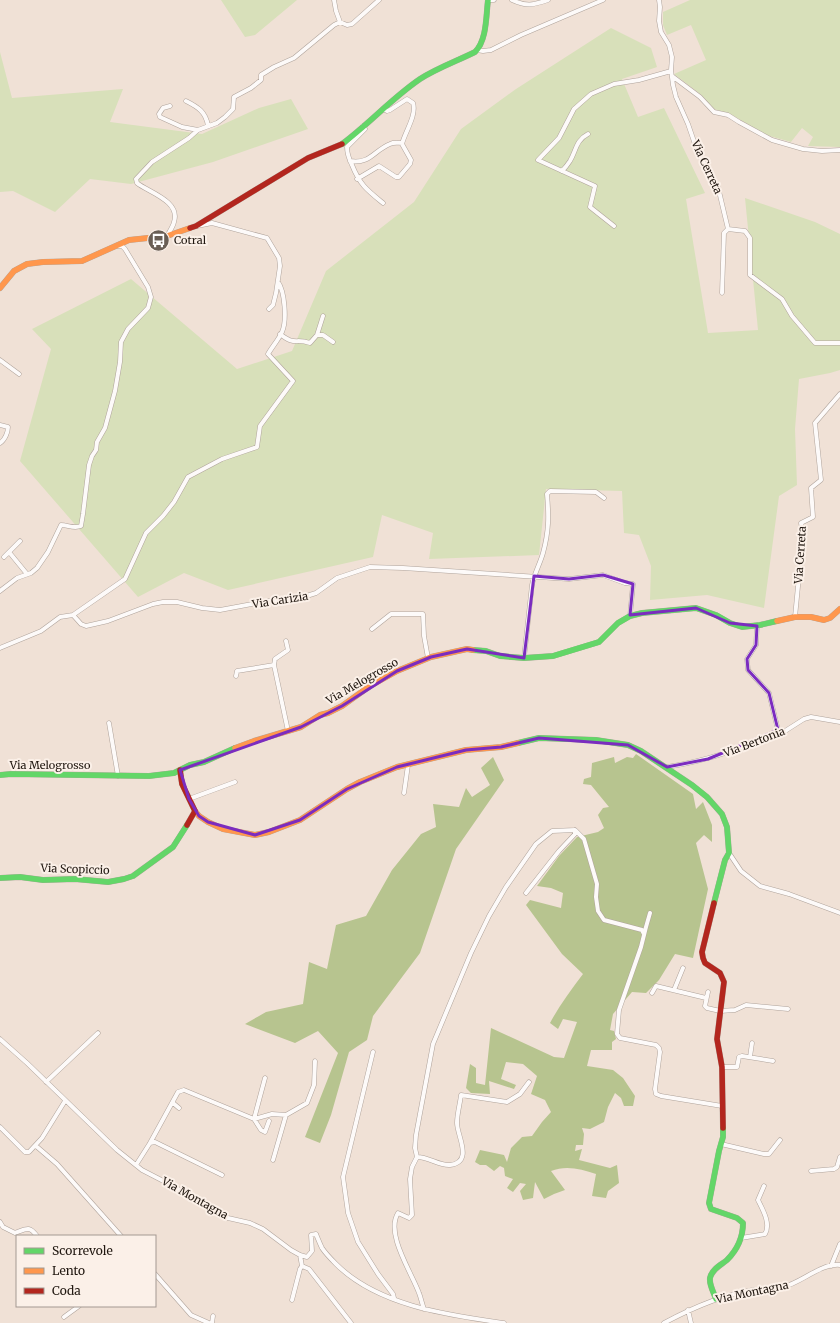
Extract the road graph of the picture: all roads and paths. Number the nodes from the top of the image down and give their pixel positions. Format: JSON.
{"nodes":[{"id":1,"x":334,"y":0,"type":"edge"},
{"id":2,"x":379,"y":0,"type":"edge"},
{"id":3,"x":488,"y":0,"type":"edge"},
{"id":4,"x":494,"y":0,"type":"edge"},
{"id":5,"x":512,"y":0,"type":"edge"},
{"id":6,"x":548,"y":0,"type":"edge"},
{"id":7,"x":603,"y":0,"type":"edge"},
{"id":8,"x":659,"y":0,"type":"edge"},
{"id":9,"x":340,"y":22,"type":"junction"},
{"id":10,"x":477,"y":50,"type":"junction"},
{"id":11,"x":672,"y":74,"type":"junction"},
{"id":12,"x":186,"y":101,"type":"dead end"},
{"id":13,"x":170,"y":106,"type":"dead end"},
{"id":14,"x":383,"y":109,"type":"junction"},
{"id":15,"x":208,"y":126,"type":"junction"},
{"id":16,"x":363,"y":126,"type":"junction"},
{"id":17,"x":198,"y":130,"type":"junction"},
{"id":18,"x":588,"y":134,"type":"dead end"},
{"id":19,"x":402,"y":143,"type":"junction"},
{"id":20,"x":840,"y":150,"type":"edge"},
{"id":21,"x":350,"y":161,"type":"junction"},
{"id":22,"x":562,"y":171,"type":"junction"},
{"id":23,"x":357,"y":179,"type":"junction"},
{"id":24,"x":383,"y":203,"type":"dead end"},
{"id":25,"x":196,"y":226,"type":"junction"},
{"id":26,"x":614,"y":226,"type":"dead end"},
{"id":27,"x":728,"y":229,"type":"junction"},
{"id":28,"x":167,"y":236,"type":"junction"},
{"id":29,"x":117,"y":244,"type":"junction"},
{"id":30,"x":278,"y":282,"type":"junction"},
{"id":31,"x":0,"y":288,"type":"edge"},
{"id":32,"x":722,"y":293,"type":"dead end"},
{"id":33,"x":268,"y":310,"type":"dead end"},
{"id":34,"x":323,"y":316,"type":"dead end"},
{"id":35,"x":280,"y":334,"type":"junction"},
{"id":36,"x":317,"y":336,"type":"junction"},
{"id":37,"x":333,"y":342,"type":"dead end"},
{"id":38,"x":840,"y":343,"type":"edge"},
{"id":39,"x":0,"y":360,"type":"edge"},
{"id":40,"x":19,"y":374,"type":"dead end"},
{"id":41,"x":840,"y":394,"type":"edge"},
{"id":42,"x":0,"y":425,"type":"edge"},
{"id":43,"x":0,"y":442,"type":"edge"},
{"id":44,"x":604,"y":498,"type":"dead end"},
{"id":45,"x":20,"y":541,"type":"dead end"},
{"id":46,"x":9,"y":552,"type":"junction"},
{"id":47,"x":4,"y":557,"type":"dead end"},
{"id":48,"x":27,"y":574,"type":"junction"},
{"id":49,"x":534,"y":576,"type":"junction"},
{"id":50,"x":0,"y":591,"type":"edge"},
{"id":51,"x":840,"y":609,"type":"edge"},
{"id":52,"x":73,"y":614,"type":"junction"},
{"id":53,"x":630,"y":616,"type":"junction"},
{"id":54,"x":795,"y":617,"type":"junction"},
{"id":55,"x":757,"y":626,"type":"junction"},
{"id":56,"x":372,"y":630,"type":"dead end"},
{"id":57,"x":286,"y":641,"type":"dead end"},
{"id":58,"x":0,"y":648,"type":"edge"},
{"id":59,"x":428,"y":658,"type":"junction"},
{"id":60,"x":524,"y":658,"type":"junction"},
{"id":61,"x":274,"y":665,"type":"junction"},
{"id":62,"x":236,"y":676,"type":"dead end"},
{"id":63,"x":840,"y":722,"type":"edge"},
{"id":64,"x":109,"y":723,"type":"dead end"},
{"id":65,"x":778,"y":730,"type":"junction"},
{"id":66,"x":288,"y":731,"type":"junction"},
{"id":67,"x":408,"y":765,"type":"junction"},
{"id":68,"x":667,"y":767,"type":"junction"},
{"id":69,"x":180,"y":770,"type":"junction"},
{"id":70,"x":0,"y":775,"type":"edge"},
{"id":71,"x":118,"y":776,"type":"junction"},
{"id":72,"x":235,"y":782,"type":"dead end"},
{"id":73,"x":404,"y":793,"type":"dead end"},
{"id":74,"x":189,"y":799,"type":"junction"},
{"id":75,"x":195,"y":810,"type":"junction"},
{"id":76,"x":575,"y":830,"type":"junction"},
{"id":77,"x":729,"y":853,"type":"junction"},
{"id":78,"x":0,"y":878,"type":"edge"},
{"id":79,"x":526,"y":893,"type":"dead end"},
{"id":80,"x":650,"y":913,"type":"dead end"},
{"id":81,"x":840,"y":913,"type":"edge"},
{"id":82,"x":645,"y":934,"type":"junction"},
{"id":83,"x":683,"y":968,"type":"dead end"},
{"id":84,"x":674,"y":990,"type":"junction"},
{"id":85,"x":708,"y":992,"type":"dead end"},
{"id":86,"x":652,"y":993,"type":"dead end"},
{"id":87,"x":706,"y":998,"type":"junction"},
{"id":88,"x":788,"y":1009,"type":"dead end"},
{"id":89,"x":720,"y":1011,"type":"junction"},
{"id":90,"x":98,"y":1033,"type":"dead end"},
{"id":91,"x":0,"y":1039,"type":"edge"},
{"id":92,"x":752,"y":1042,"type":"dead end"},
{"id":93,"x":373,"y":1052,"type":"dead end"},
{"id":94,"x":750,"y":1057,"type":"junction"},
{"id":95,"x":315,"y":1061,"type":"dead end"},
{"id":96,"x":773,"y":1061,"type":"dead end"},
{"id":97,"x":722,"y":1067,"type":"junction"},
{"id":98,"x":265,"y":1078,"type":"dead end"},
{"id":99,"x":46,"y":1082,"type":"junction"},
{"id":100,"x":529,"y":1082,"type":"dead end"},
{"id":101,"x":65,"y":1101,"type":"junction"},
{"id":102,"x":172,"y":1103,"type":"junction"},
{"id":103,"x":722,"y":1106,"type":"junction"},
{"id":104,"x":179,"y":1108,"type":"dead end"},
{"id":105,"x":286,"y":1115,"type":"junction"},
{"id":106,"x":254,"y":1119,"type":"junction"},
{"id":107,"x":269,"y":1121,"type":"dead end"},
{"id":108,"x":0,"y":1127,"type":"edge"},
{"id":109,"x":780,"y":1140,"type":"dead end"},
{"id":110,"x":150,"y":1144,"type":"junction"},
{"id":111,"x":721,"y":1144,"type":"junction"},
{"id":112,"x":36,"y":1146,"type":"junction"},
{"id":113,"x":417,"y":1157,"type":"junction"},
{"id":114,"x":840,"y":1157,"type":"edge"},
{"id":115,"x":273,"y":1160,"type":"dead end"},
{"id":116,"x":136,"y":1165,"type":"junction"},
{"id":117,"x":811,"y":1171,"type":"dead end"},
{"id":118,"x":222,"y":1175,"type":"dead end"},
{"id":119,"x":764,"y":1186,"type":"dead end"},
{"id":120,"x":0,"y":1222,"type":"edge"},
{"id":121,"x":16,"y":1235,"type":"edge"},
{"id":122,"x":36,"y":1235,"type":"edge"},
{"id":123,"x":120,"y":1235,"type":"edge"},
{"id":124,"x":741,"y":1238,"type":"junction"},
{"id":125,"x":840,"y":1244,"type":"edge"},
{"id":126,"x":300,"y":1255,"type":"junction"},
{"id":127,"x":840,"y":1265,"type":"edge"},
{"id":128,"x":302,"y":1266,"type":"junction"},
{"id":129,"x":831,"y":1266,"type":"junction"},
{"id":130,"x":156,"y":1275,"type":"edge"},
{"id":131,"x":394,"y":1298,"type":"junction"},
{"id":132,"x":716,"y":1299,"type":"junction"},
{"id":133,"x":292,"y":1300,"type":"dead end"},
{"id":134,"x":78,"y":1307,"type":"edge"},
{"id":135,"x":424,"y":1309,"type":"junction"},
{"id":136,"x":688,"y":1310,"type":"junction"},
{"id":137,"x":213,"y":1316,"type":"dead end"},
{"id":138,"x":64,"y":1317,"type":"dead end"},
{"id":139,"x":211,"y":1323,"type":"edge"},
{"id":140,"x":351,"y":1323,"type":"edge"},
{"id":141,"x":504,"y":1323,"type":"edge"},
{"id":142,"x":664,"y":1323,"type":"edge"},
{"id":143,"x":691,"y":1323,"type":"edge"}],
"edges":[{"from":1,"to":9,"type":"street"},
{"from":2,"to":9,"type":"street"},
{"from":3,"to":4,"type":"street"},
{"from":3,"to":10,"type":"street"},
{"from":5,"to":6,"type":"street"},
{"from":7,"to":10,"type":"street"},
{"from":8,"to":11,"type":"street","name":"Via Cerreta"},
{"from":9,"to":15,"type":"street"},
{"from":10,"to":14,"type":"street"},
{"from":11,"to":20,"type":"street"},
{"from":11,"to":22,"type":"street"},
{"from":11,"to":27,"type":"street","name":"Via Cerreta"},
{"from":12,"to":15,"type":"street"},
{"from":13,"to":17,"type":"street"},
{"from":14,"to":16,"type":"street"},
{"from":14,"to":19,"type":"street"},
{"from":15,"to":17,"type":"street"},
{"from":16,"to":21,"type":"street"},
{"from":16,"to":25,"type":"street"},
{"from":17,"to":28,"type":"street"},
{"from":18,"to":22,"type":"street"},
{"from":19,"to":21,"type":"street"},
{"from":19,"to":23,"type":"street"},
{"from":21,"to":23,"type":"street"},
{"from":22,"to":26,"type":"street"},
{"from":23,"to":24,"type":"street"},
{"from":25,"to":28,"type":"street"},
{"from":25,"to":30,"type":"street"},
{"from":27,"to":32,"type":"street"},
{"from":27,"to":38,"type":"street"},
{"from":28,"to":29,"type":"street"},
{"from":29,"to":31,"type":"street"},
{"from":29,"to":48,"type":"street"},
{"from":30,"to":33,"type":"street"},
{"from":30,"to":35,"type":"street"},
{"from":34,"to":36,"type":"street"},
{"from":35,"to":36,"type":"street"},
{"from":35,"to":52,"type":"street"},
{"from":36,"to":37,"type":"street"},
{"from":39,"to":40,"type":"street"},
{"from":41,"to":54,"type":"street","name":"Via Cerreta"},
{"from":42,"to":43,"type":"street"},
{"from":44,"to":49,"type":"street"},
{"from":45,"to":46,"type":"street"},
{"from":46,"to":47,"type":"street"},
{"from":46,"to":48,"type":"street"},
{"from":48,"to":50,"type":"street"},
{"from":49,"to":52,"type":"street","name":"Via Carizia"},
{"from":49,"to":53,"type":"street","name":"Via Carizia"},
{"from":49,"to":60,"type":"street"},
{"from":51,"to":54,"type":"street","name":"Via Melogrosso"},
{"from":52,"to":58,"type":"street"},
{"from":53,"to":55,"type":"street","name":"Via Melogrosso"},
{"from":53,"to":60,"type":"street","name":"Via Melogrosso"},
{"from":54,"to":55,"type":"street","name":"Via Melogrosso"},
{"from":55,"to":65,"type":"street"},
{"from":56,"to":59,"type":"street"},
{"from":57,"to":61,"type":"street"},
{"from":59,"to":60,"type":"street","name":"Via Melogrosso"},
{"from":59,"to":66,"type":"street","name":"Via Melogrosso"},
{"from":61,"to":62,"type":"street"},
{"from":61,"to":66,"type":"street"},
{"from":63,"to":65,"type":"street","name":"Via Bertonia"},
{"from":64,"to":71,"type":"street"},
{"from":65,"to":68,"type":"street","name":"Via Bertonia"},
{"from":66,"to":69,"type":"street","name":"Via Melogrosso"},
{"from":67,"to":68,"type":"street"},
{"from":67,"to":73,"type":"street"},
{"from":67,"to":75,"type":"street"},
{"from":68,"to":77,"type":"street"},
{"from":69,"to":71,"type":"street","name":"Via Melogrosso"},
{"from":69,"to":74,"type":"street"},
{"from":70,"to":71,"type":"street","name":"Via Melogrosso"},
{"from":72,"to":74,"type":"street"},
{"from":74,"to":75,"type":"street"},
{"from":75,"to":78,"type":"street","name":"Via Scopiccio"},
{"from":76,"to":79,"type":"street"},
{"from":76,"to":82,"type":"street"},
{"from":76,"to":113,"type":"street"},
{"from":77,"to":81,"type":"street"},
{"from":77,"to":89,"type":"street"},
{"from":80,"to":82,"type":"street"},
{"from":82,"to":103,"type":"street"},
{"from":83,"to":84,"type":"street"},
{"from":84,"to":86,"type":"street"},
{"from":84,"to":87,"type":"street"},
{"from":85,"to":87,"type":"street"},
{"from":87,"to":89,"type":"street"},
{"from":88,"to":89,"type":"street"},
{"from":89,"to":97,"type":"street"},
{"from":90,"to":99,"type":"street"},
{"from":91,"to":99,"type":"street","name":"Via Montagna"},
{"from":92,"to":94,"type":"street"},
{"from":93,"to":131,"type":"street"},
{"from":94,"to":96,"type":"street"},
{"from":94,"to":97,"type":"street"},
{"from":95,"to":105,"type":"street"},
{"from":97,"to":103,"type":"street"},
{"from":98,"to":106,"type":"street"},
{"from":99,"to":101,"type":"street","name":"Via Montagna"},
{"from":100,"to":113,"type":"street"},
{"from":101,"to":112,"type":"street"},
{"from":101,"to":116,"type":"street","name":"Via Montagna"},
{"from":102,"to":104,"type":"street"},
{"from":102,"to":106,"type":"street"},
{"from":102,"to":110,"type":"street"},
{"from":103,"to":111,"type":"street"},
{"from":105,"to":106,"type":"street"},
{"from":105,"to":115,"type":"street"},
{"from":106,"to":107,"type":"street"},
{"from":108,"to":112,"type":"street"},
{"from":109,"to":111,"type":"street"},
{"from":110,"to":116,"type":"street"},
{"from":110,"to":118,"type":"street"},
{"from":111,"to":124,"type":"street"},
{"from":112,"to":123,"type":"street"},
{"from":113,"to":135,"type":"street"},
{"from":114,"to":117,"type":"street"},
{"from":116,"to":126,"type":"street","name":"Via Montagna"},
{"from":119,"to":124,"type":"street"},
{"from":120,"to":121,"type":"street"},
{"from":121,"to":122,"type":"street"},
{"from":124,"to":132,"type":"street"},
{"from":125,"to":129,"type":"street"},
{"from":126,"to":128,"type":"street"},
{"from":126,"to":131,"type":"street"},
{"from":127,"to":129,"type":"street","name":"Via Montagna"},
{"from":128,"to":133,"type":"street"},
{"from":128,"to":140,"type":"street"},
{"from":129,"to":132,"type":"street","name":"Via Montagna"},
{"from":130,"to":139,"type":"street"},
{"from":131,"to":135,"type":"street"},
{"from":132,"to":136,"type":"street","name":"Via Montagna"},
{"from":134,"to":138,"type":"street"},
{"from":135,"to":141,"type":"street"},
{"from":136,"to":142,"type":"street","name":"Via Montagna"},
{"from":136,"to":143,"type":"street"},
{"from":137,"to":139,"type":"street"}]}
